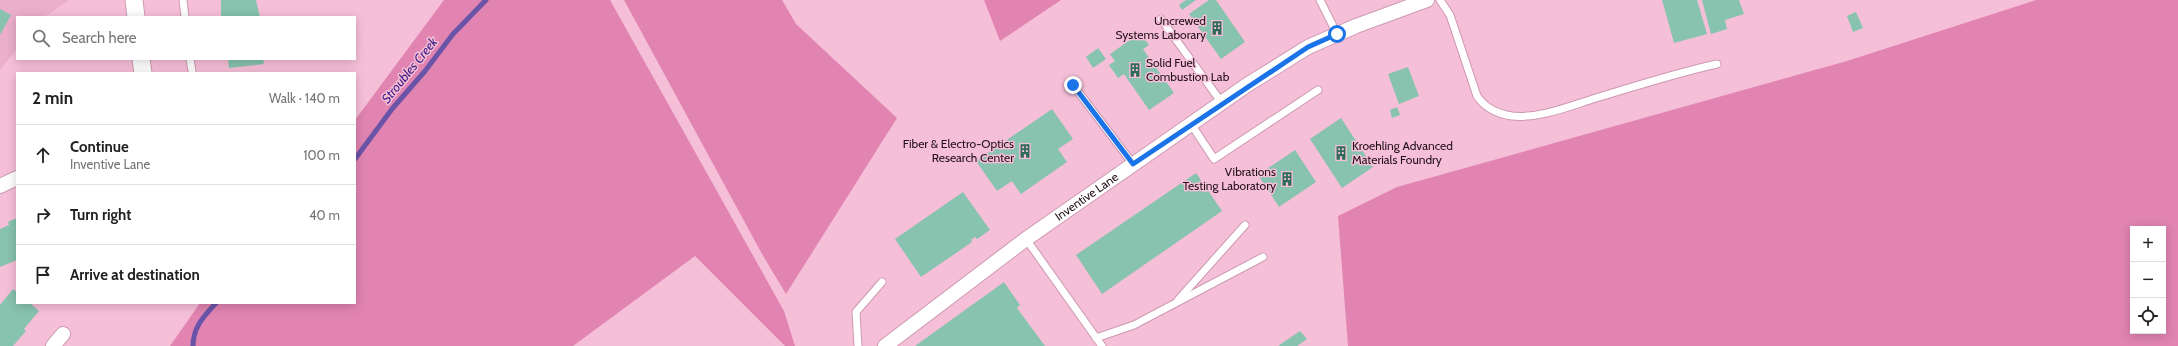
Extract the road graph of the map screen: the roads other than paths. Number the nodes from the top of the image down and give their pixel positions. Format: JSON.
{"nodes":[{"id":1,"x":134,"y":0,"type":"edge"},
{"id":2,"x":183,"y":0,"type":"edge"},
{"id":3,"x":1320,"y":0,"type":"edge"},
{"id":4,"x":1428,"y":0,"type":"edge"},
{"id":5,"x":1440,"y":0,"type":"edge"},
{"id":6,"x":136,"y":16,"type":"edge"},
{"id":7,"x":185,"y":16,"type":"edge"},
{"id":8,"x":1161,"y":19,"type":"dead end"},
{"id":9,"x":1337,"y":34,"type":"junction"},
{"id":10,"x":141,"y":60,"type":"edge"},
{"id":11,"x":190,"y":60,"type":"edge"},
{"id":12,"x":1716,"y":64,"type":"dead end"},
{"id":13,"x":192,"y":71,"type":"dead end"},
{"id":14,"x":143,"y":72,"type":"edge"},
{"id":15,"x":1073,"y":85,"type":"dead end"},
{"id":16,"x":1318,"y":90,"type":"dead end"},
{"id":17,"x":1222,"y":103,"type":"junction"},
{"id":18,"x":1192,"y":124,"type":"junction"},
{"id":19,"x":1133,"y":164,"type":"junction"},
{"id":20,"x":16,"y":178,"type":"edge"},
{"id":21,"x":0,"y":186,"type":"edge"},
{"id":22,"x":1245,"y":225,"type":"dead end"},
{"id":23,"x":1026,"y":239,"type":"junction"},
{"id":24,"x":1263,"y":257,"type":"dead end"},
{"id":25,"x":882,"y":282,"type":"dead end"},
{"id":26,"x":1175,"y":303,"type":"junction"},
{"id":27,"x":63,"y":334,"type":"dead end"},
{"id":28,"x":1096,"y":338,"type":"junction"},
{"id":29,"x":52,"y":346,"type":"edge"},
{"id":30,"x":858,"y":346,"type":"edge"},
{"id":31,"x":885,"y":346,"type":"edge"},
{"id":32,"x":1102,"y":346,"type":"edge"}],
"edges":[{"from":1,"to":6,"type":"street"},
{"from":2,"to":7,"type":"lane"},
{"from":3,"to":9,"type":"lane"},
{"from":4,"to":9,"type":"street","name":"Inventive Lane"},
{"from":5,"to":12,"type":"lane"},
{"from":8,"to":17,"type":"lane"},
{"from":9,"to":17,"type":"street","name":"Inventive Lane"},
{"from":10,"to":14,"type":"street"},
{"from":11,"to":13,"type":"lane"},
{"from":15,"to":19,"type":"lane"},
{"from":16,"to":18,"type":"lane"},
{"from":17,"to":18,"type":"street","name":"Inventive Lane"},
{"from":18,"to":19,"type":"street","name":"Inventive Lane"},
{"from":19,"to":23,"type":"street","name":"Inventive Lane"},
{"from":20,"to":21,"type":"street"},
{"from":22,"to":26,"type":"lane"},
{"from":23,"to":28,"type":"lane"},
{"from":23,"to":31,"type":"street","name":"Inventive Lane"},
{"from":24,"to":26,"type":"lane"},
{"from":25,"to":30,"type":"lane"},
{"from":26,"to":28,"type":"lane"},
{"from":27,"to":29,"type":"street"},
{"from":28,"to":32,"type":"lane"}]}
